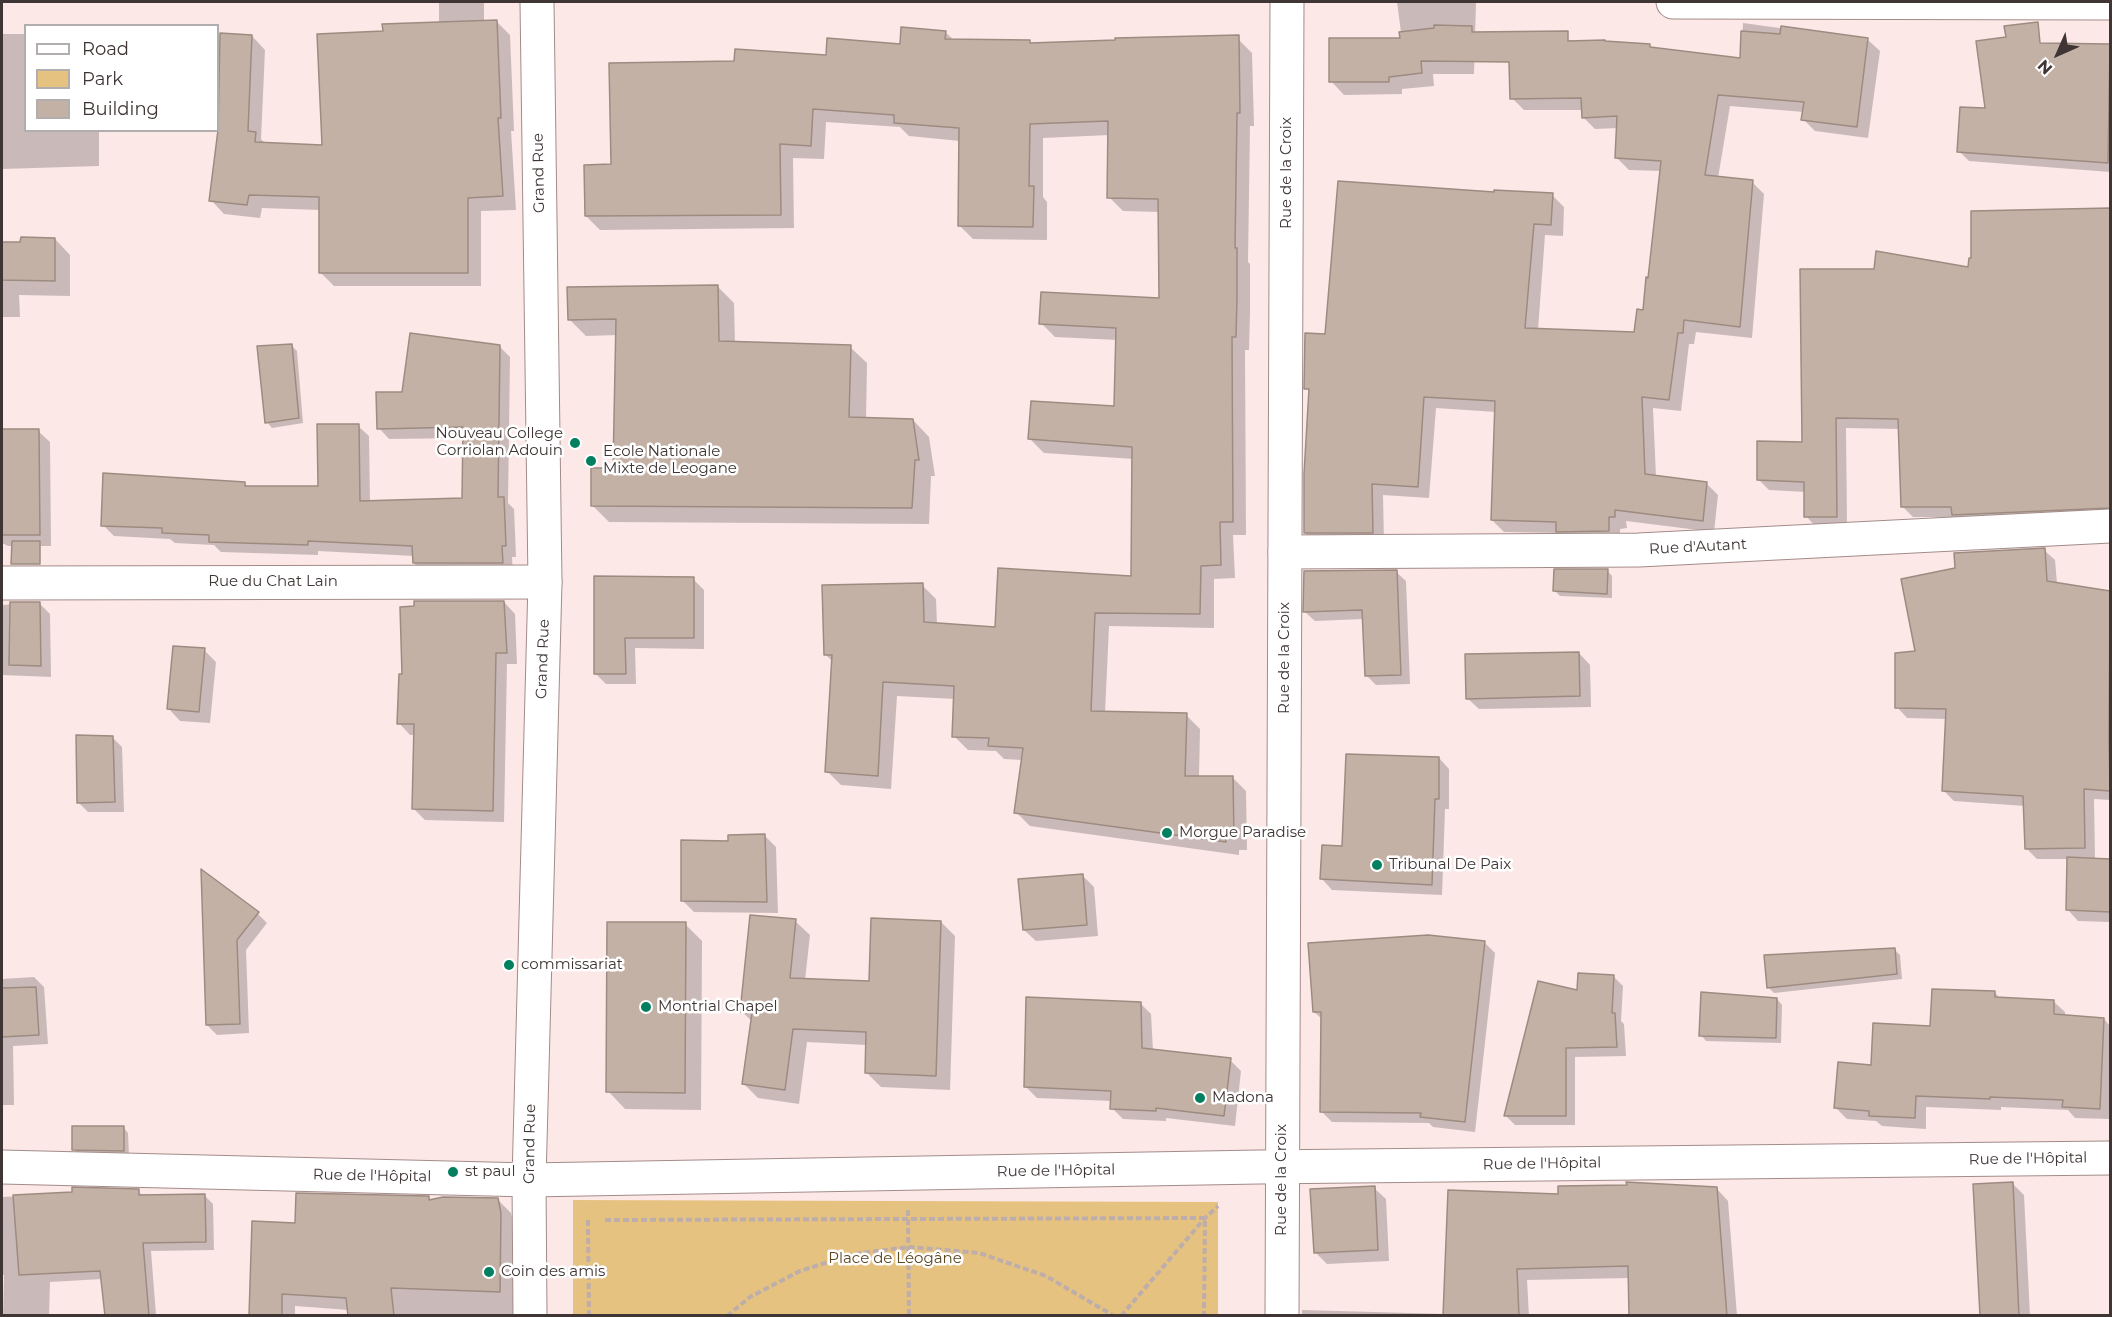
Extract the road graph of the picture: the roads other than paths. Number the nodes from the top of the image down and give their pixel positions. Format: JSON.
{"nodes":[{"id":1,"x":537,"y":2,"type":"edge"},
{"id":2,"x":1287,"y":2,"type":"edge"},
{"id":3,"x":1673,"y":2,"type":"edge"},
{"id":4,"x":2110,"y":3,"type":"edge"},
{"id":5,"x":2110,"y":526,"type":"edge"},
{"id":6,"x":1285,"y":552,"type":"junction"},
{"id":7,"x":545,"y":582,"type":"junction"},
{"id":8,"x":2,"y":583,"type":"edge"},
{"id":9,"x":2110,"y":1158,"type":"edge"},
{"id":10,"x":2,"y":1167,"type":"edge"},
{"id":11,"x":1270,"y":1167,"type":"junction"},
{"id":12,"x":529,"y":1180,"type":"junction"},
{"id":13,"x":530,"y":1316,"type":"edge"},
{"id":14,"x":1282,"y":1316,"type":"edge"}],
"edges":[{"from":1,"to":7,"type":"street","name":"Grand Rue"},
{"from":2,"to":6,"type":"street","name":"Rue de la Croix"},
{"from":3,"to":4,"type":"street"},
{"from":5,"to":6,"type":"street","name":"Rue d'Autant"},
{"from":6,"to":11,"type":"street","name":"Rue de la Croix"},
{"from":7,"to":8,"type":"street","name":"Rue du Chat Lain"},
{"from":7,"to":12,"type":"street","name":"Grand Rue"},
{"from":9,"to":11,"type":"street","name":"Rue de l'Hôpital"},
{"from":10,"to":12,"type":"street","name":"Rue de l'Hôpital"},
{"from":11,"to":12,"type":"street","name":"Rue de l'Hôpital"},
{"from":11,"to":14,"type":"street","name":"Rue de la Croix"},
{"from":12,"to":13,"type":"street","name":"Grand Rue"}]}
